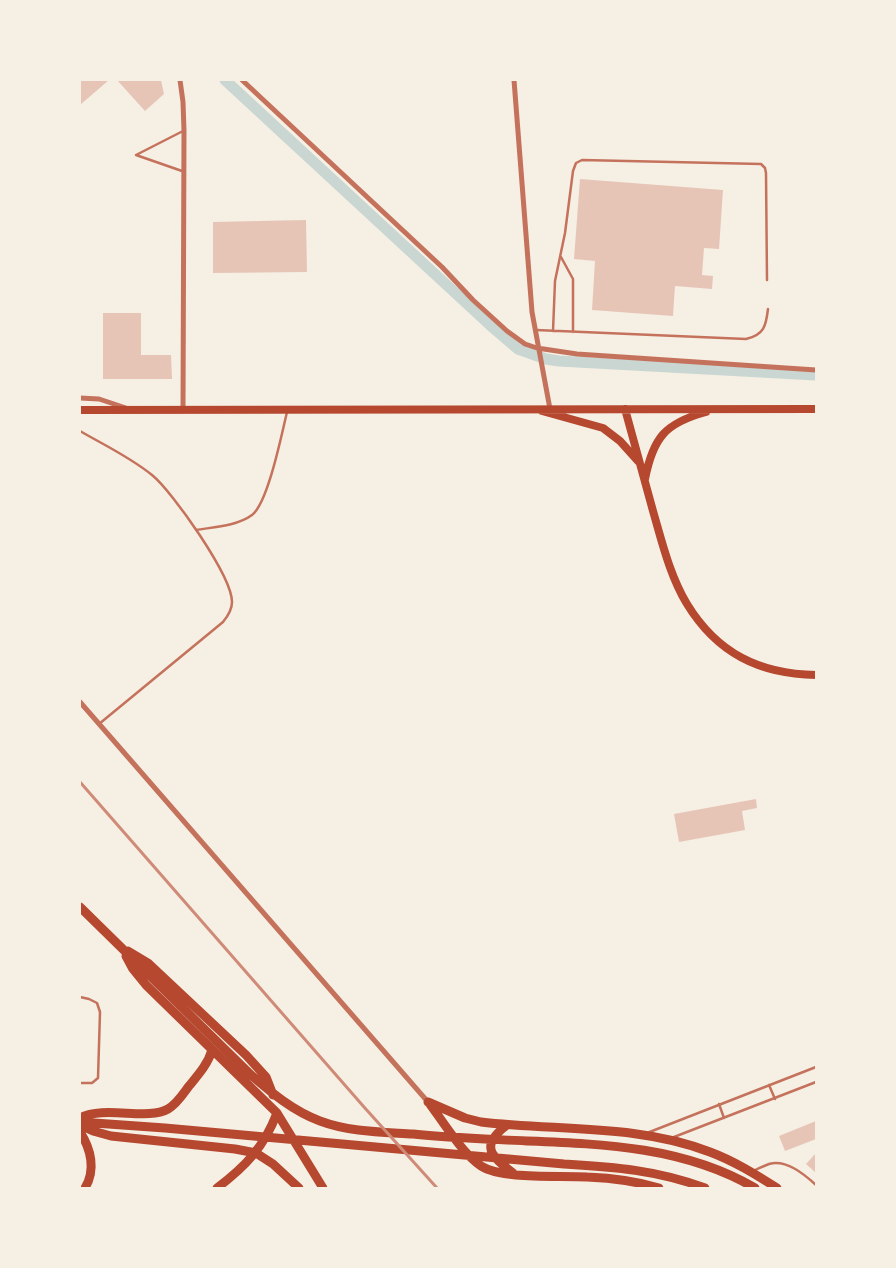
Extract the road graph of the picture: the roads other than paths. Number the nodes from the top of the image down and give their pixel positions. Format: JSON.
{"nodes":[{"id":1,"x":180,"y":80,"type":"edge"},
{"id":2,"x":242,"y":80,"type":"edge"},
{"id":3,"x":514,"y":80,"type":"edge"},
{"id":4,"x":184,"y":131,"type":"junction"},
{"id":5,"x":184,"y":172,"type":"junction"},
{"id":6,"x":561,"y":257,"type":"junction"},
{"id":7,"x":767,"y":280,"type":"dead end"},
{"id":8,"x":768,"y":309,"type":"dead end"},
{"id":9,"x":534,"y":330,"type":"junction"},
{"id":10,"x":553,"y":331,"type":"junction"},
{"id":11,"x":573,"y":332,"type":"junction"},
{"id":12,"x":538,"y":349,"type":"junction"},
{"id":13,"x":816,"y":370,"type":"edge"},
{"id":14,"x":80,"y":398,"type":"edge"},
{"id":15,"x":533,"y":409,"type":"junction"},
{"id":16,"x":550,"y":409,"type":"junction"},
{"id":17,"x":625,"y":409,"type":"junction"},
{"id":18,"x":716,"y":409,"type":"junction"},
{"id":19,"x":816,"y":409,"type":"edge"},
{"id":20,"x":80,"y":410,"type":"edge"},
{"id":21,"x":131,"y":410,"type":"junction"},
{"id":22,"x":183,"y":410,"type":"junction"},
{"id":23,"x":287,"y":410,"type":"junction"},
{"id":24,"x":80,"y":431,"type":"edge"},
{"id":25,"x":640,"y":463,"type":"junction"},
{"id":26,"x":645,"y":481,"type":"junction"},
{"id":27,"x":196,"y":530,"type":"junction"},
{"id":28,"x":816,"y":675,"type":"edge"},
{"id":29,"x":80,"y":702,"type":"edge"},
{"id":30,"x":99,"y":724,"type":"junction"},
{"id":31,"x":80,"y":907,"type":"edge"},
{"id":32,"x":123,"y":949,"type":"junction"},
{"id":33,"x":80,"y":997,"type":"edge"},
{"id":34,"x":212,"y":1050,"type":"junction"},
{"id":35,"x":816,"y":1067,"type":"edge"},
{"id":36,"x":816,"y":1082,"type":"edge"},
{"id":37,"x":80,"y":1083,"type":"edge"},
{"id":38,"x":769,"y":1085,"type":"junction"},
{"id":39,"x":775,"y":1099,"type":"junction"},
{"id":40,"x":428,"y":1102,"type":"junction"},
{"id":41,"x":718,"y":1104,"type":"junction"},
{"id":42,"x":277,"y":1113,"type":"junction"},
{"id":43,"x":80,"y":1118,"type":"edge"},
{"id":44,"x":724,"y":1118,"type":"junction"},
{"id":45,"x":80,"y":1124,"type":"edge"},
{"id":46,"x":507,"y":1125,"type":"junction"},
{"id":47,"x":80,"y":1132,"type":"edge"},
{"id":48,"x":643,"y":1135,"type":"junction"},
{"id":49,"x":668,"y":1140,"type":"junction"},
{"id":50,"x":256,"y":1153,"type":"junction"},
{"id":51,"x":752,"y":1172,"type":"junction"},
{"id":52,"x":514,"y":1174,"type":"junction"},
{"id":53,"x":816,"y":1185,"type":"edge"},
{"id":54,"x":85,"y":1188,"type":"edge"},
{"id":55,"x":218,"y":1188,"type":"edge"},
{"id":56,"x":298,"y":1188,"type":"edge"},
{"id":57,"x":323,"y":1188,"type":"edge"},
{"id":58,"x":659,"y":1188,"type":"edge"},
{"id":59,"x":705,"y":1188,"type":"edge"},
{"id":60,"x":755,"y":1188,"type":"edge"},
{"id":61,"x":777,"y":1188,"type":"edge"}],
"edges":[{"from":1,"to":4,"type":"street"},
{"from":2,"to":12,"type":"street"},
{"from":3,"to":9,"type":"street"},
{"from":4,"to":5,"type":"street"},
{"from":4,"to":5,"type":"lane"},
{"from":5,"to":22,"type":"street"},
{"from":6,"to":7,"type":"lane"},
{"from":6,"to":10,"type":"lane"},
{"from":6,"to":11,"type":"lane"},
{"from":8,"to":11,"type":"lane"},
{"from":9,"to":10,"type":"lane"},
{"from":9,"to":12,"type":"street"},
{"from":10,"to":11,"type":"lane"},
{"from":12,"to":13,"type":"street"},
{"from":12,"to":16,"type":"street"},
{"from":14,"to":21,"type":"street"},
{"from":15,"to":16,"type":"main road"},
{"from":15,"to":23,"type":"main road"},
{"from":15,"to":25,"type":"main road"},
{"from":16,"to":17,"type":"main road"},
{"from":17,"to":18,"type":"main road"},
{"from":17,"to":25,"type":"main road"},
{"from":18,"to":19,"type":"main road"},
{"from":18,"to":26,"type":"main road"},
{"from":20,"to":21,"type":"main road"},
{"from":21,"to":22,"type":"main road"},
{"from":22,"to":23,"type":"main road"},
{"from":23,"to":27,"type":"lane"},
{"from":24,"to":27,"type":"lane"},
{"from":25,"to":26,"type":"main road"},
{"from":26,"to":28,"type":"main road"},
{"from":27,"to":30,"type":"lane"},
{"from":29,"to":30,"type":"street"},
{"from":30,"to":40,"type":"street"},
{"from":31,"to":32,"type":"main road"},
{"from":32,"to":34,"type":"main road"},
{"from":32,"to":42,"type":"main road"},
{"from":32,"to":60,"type":"main road"},
{"from":33,"to":37,"type":"lane"},
{"from":34,"to":42,"type":"main road"},
{"from":34,"to":43,"type":"main road"},
{"from":35,"to":38,"type":"lane"},
{"from":36,"to":39,"type":"lane"},
{"from":38,"to":39,"type":"lane"},
{"from":38,"to":41,"type":"lane"},
{"from":39,"to":44,"type":"lane"},
{"from":40,"to":46,"type":"main road"},
{"from":40,"to":52,"type":"main road"},
{"from":41,"to":44,"type":"lane"},
{"from":41,"to":48,"type":"lane"},
{"from":42,"to":50,"type":"main road"},
{"from":42,"to":57,"type":"main road"},
{"from":44,"to":49,"type":"lane"},
{"from":45,"to":50,"type":"main road"},
{"from":45,"to":59,"type":"main road"},
{"from":46,"to":48,"type":"main road"},
{"from":46,"to":52,"type":"main road"},
{"from":47,"to":54,"type":"main road"},
{"from":48,"to":49,"type":"main road"},
{"from":49,"to":51,"type":"main road"},
{"from":50,"to":55,"type":"main road"},
{"from":50,"to":56,"type":"main road"},
{"from":51,"to":53,"type":"lane"},
{"from":51,"to":61,"type":"main road"},
{"from":52,"to":58,"type":"main road"}]}
